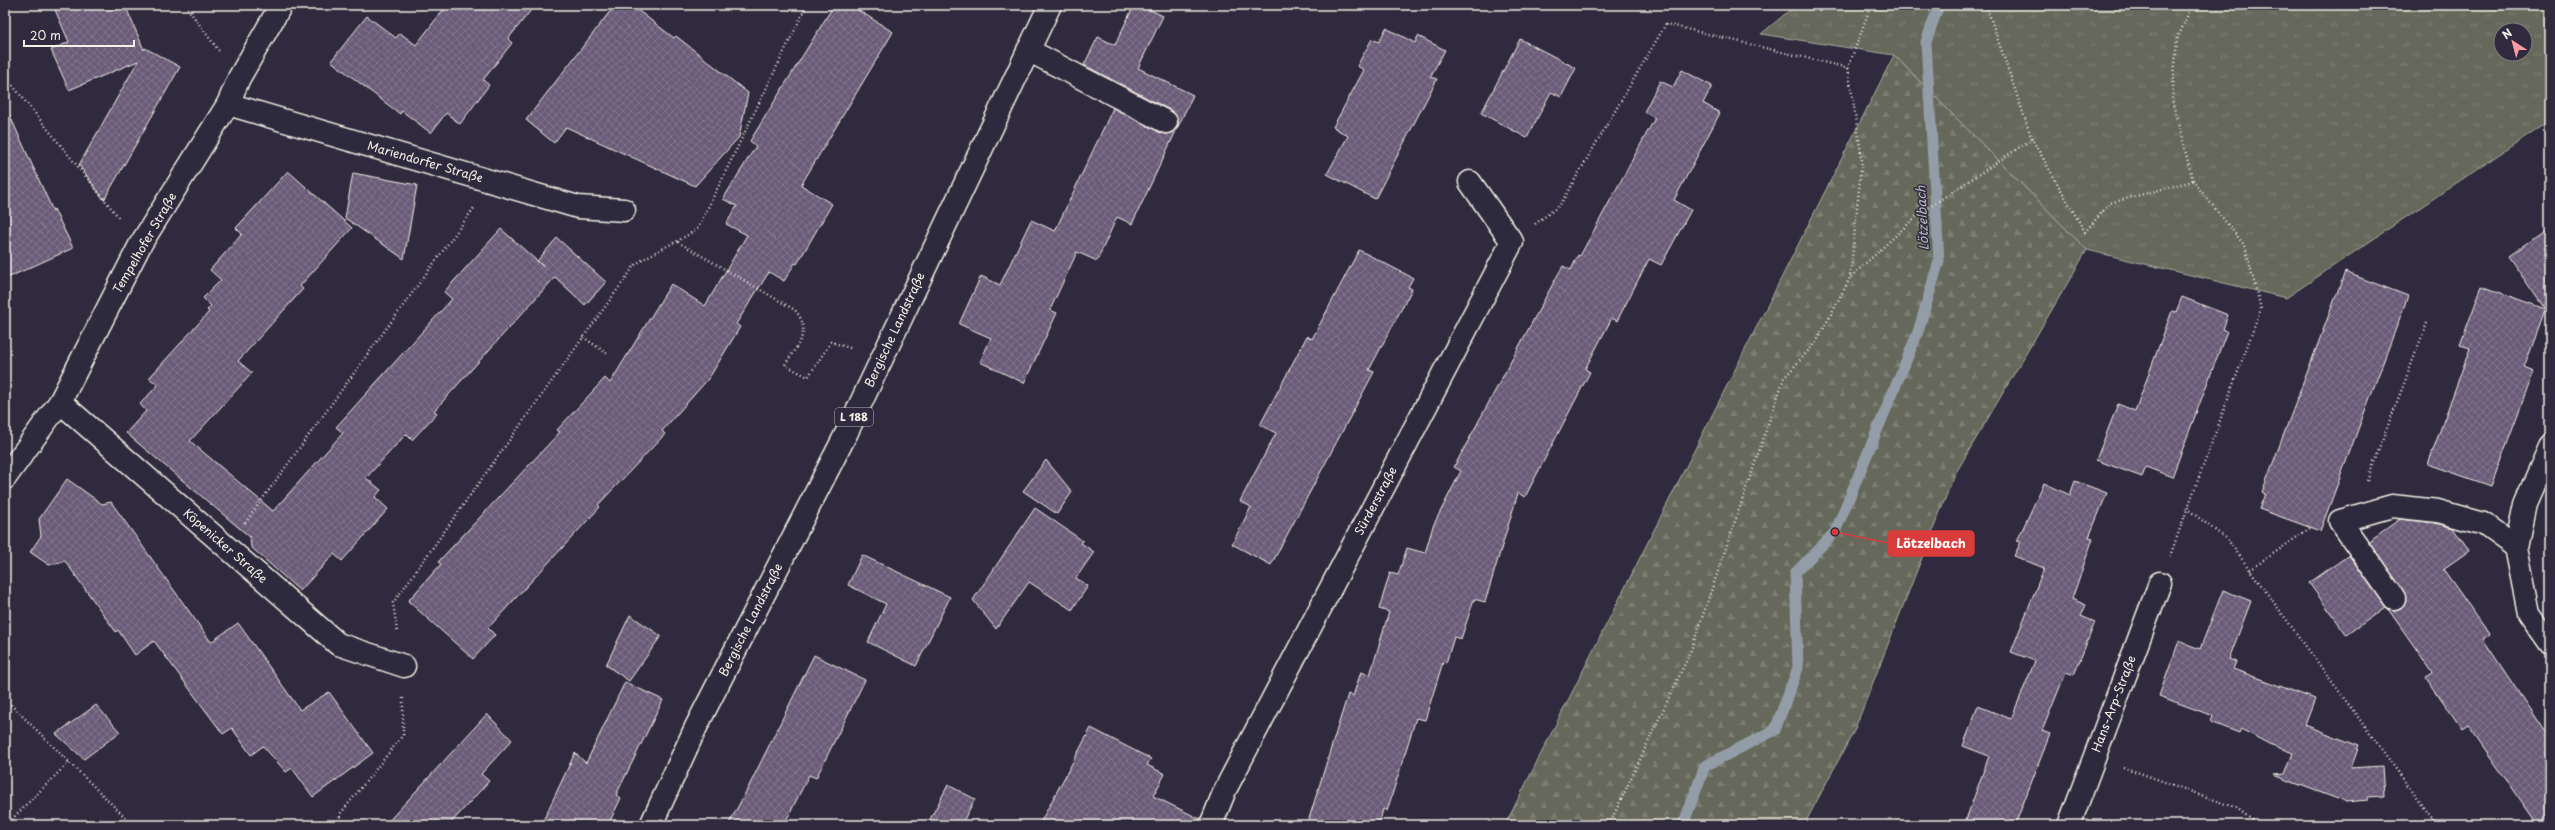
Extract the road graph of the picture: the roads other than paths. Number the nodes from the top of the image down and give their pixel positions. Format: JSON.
{"nodes":[{"id":1,"x":281,"y":5,"type":"edge"},
{"id":2,"x":1050,"y":5,"type":"edge"},
{"id":3,"x":1028,"y":50,"type":"junction"},
{"id":4,"x":228,"y":104,"type":"junction"},
{"id":5,"x":1166,"y":122,"type":"dead end"},
{"id":6,"x":1470,"y":182,"type":"dead end"},
{"id":7,"x":624,"y":210,"type":"dead end"},
{"id":8,"x":60,"y":402,"type":"junction"},
{"id":9,"x":2550,"y":447,"type":"edge"},
{"id":10,"x":5,"y":478,"type":"edge"},
{"id":11,"x":2516,"y":546,"type":"junction"},
{"id":12,"x":2160,"y":583,"type":"road end"},
{"id":13,"x":2394,"y":598,"type":"dead end"},
{"id":14,"x":2550,"y":643,"type":"edge"},
{"id":15,"x":404,"y":666,"type":"road end"},
{"id":16,"x":651,"y":825,"type":"edge"},
{"id":17,"x":1211,"y":825,"type":"edge"},
{"id":18,"x":2069,"y":825,"type":"edge"}],
"edges":[{"from":1,"to":4,"type":"street","name":"Tempelhofer Straße"},
{"from":2,"to":3,"type":"street","name":"Bergische Landstraße","number":"L 188"},
{"from":3,"to":5,"type":"street"},
{"from":3,"to":16,"type":"street","name":"Bergische Landstraße","number":"L 188"},
{"from":4,"to":7,"type":"street","name":"Mariendorfer Straße"},
{"from":4,"to":8,"type":"street","name":"Tempelhofer Straße"},
{"from":6,"to":17,"type":"street","name":"Sürderstraße"},
{"from":8,"to":10,"type":"street","name":"Tempelhofer Straße"},
{"from":8,"to":15,"type":"street","name":"Köpenicker Straße"},
{"from":9,"to":11,"type":"street"},
{"from":11,"to":13,"type":"street"},
{"from":11,"to":14,"type":"street"},
{"from":12,"to":18,"type":"street","name":"Hans-Arp-Straße"}]}
